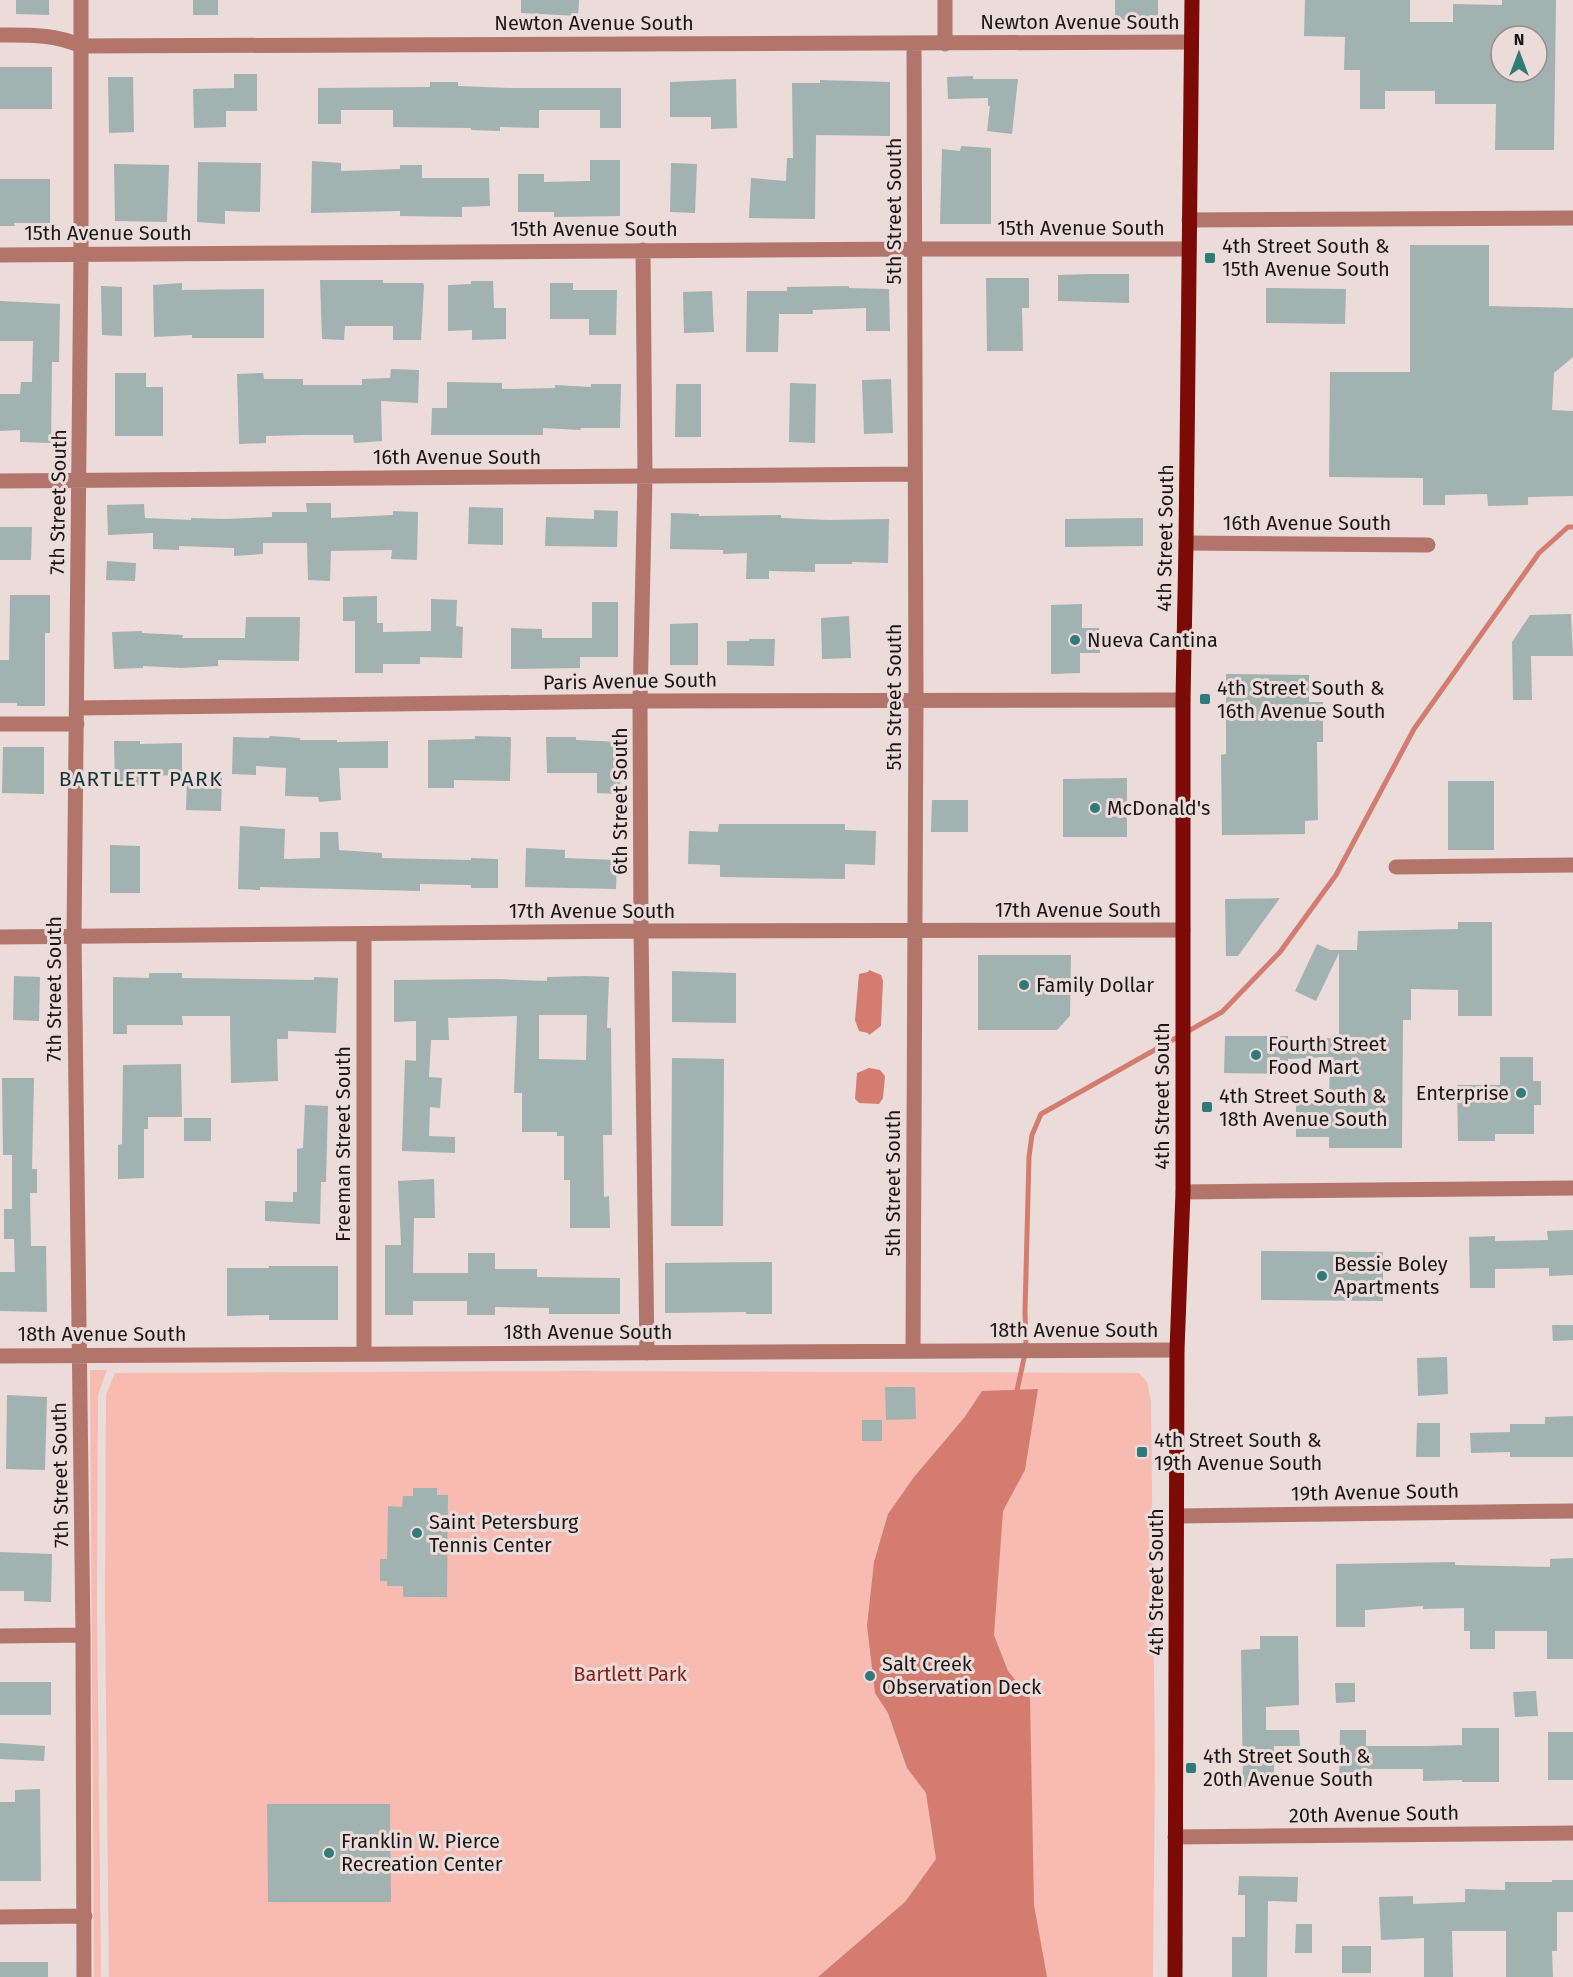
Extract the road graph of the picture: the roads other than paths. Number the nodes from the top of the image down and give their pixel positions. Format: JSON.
{"nodes":[{"id":1,"x":81,"y":0,"type":"edge"},
{"id":2,"x":945,"y":0,"type":"edge"},
{"id":3,"x":1192,"y":0,"type":"edge"},
{"id":4,"x":0,"y":35,"type":"edge"},
{"id":5,"x":1191,"y":42,"type":"junction"},
{"id":6,"x":914,"y":43,"type":"junction"},
{"id":7,"x":945,"y":44,"type":"junction"},
{"id":8,"x":81,"y":46,"type":"junction"},
{"id":9,"x":1573,"y":218,"type":"edge"},
{"id":10,"x":1189,"y":220,"type":"junction"},
{"id":11,"x":915,"y":249,"type":"junction"},
{"id":12,"x":1189,"y":249,"type":"junction"},
{"id":13,"x":643,"y":250,"type":"junction"},
{"id":14,"x":81,"y":254,"type":"junction"},
{"id":15,"x":0,"y":255,"type":"edge"},
{"id":16,"x":915,"y":474,"type":"junction"},
{"id":17,"x":645,"y":477,"type":"junction"},
{"id":18,"x":79,"y":480,"type":"junction"},
{"id":19,"x":0,"y":481,"type":"edge"},
{"id":20,"x":1186,"y":543,"type":"junction"},
{"id":21,"x":1428,"y":545,"type":"dead end"},
{"id":22,"x":916,"y":700,"type":"junction"},
{"id":23,"x":1183,"y":700,"type":"junction"},
{"id":24,"x":640,"y":701,"type":"junction"},
{"id":25,"x":77,"y":716,"type":"junction"},
{"id":26,"x":0,"y":724,"type":"edge"},
{"id":27,"x":1573,"y":865,"type":"edge"},
{"id":28,"x":1396,"y":867,"type":"dead end"},
{"id":29,"x":1184,"y":930,"type":"junction"},
{"id":30,"x":914,"y":931,"type":"junction"},
{"id":31,"x":641,"y":932,"type":"junction"},
{"id":32,"x":364,"y":934,"type":"junction"},
{"id":33,"x":74,"y":936,"type":"junction"},
{"id":34,"x":0,"y":937,"type":"edge"},
{"id":35,"x":1573,"y":1188,"type":"edge"},
{"id":36,"x":1183,"y":1192,"type":"junction"},
{"id":37,"x":1177,"y":1350,"type":"junction"},
{"id":38,"x":913,"y":1351,"type":"junction"},
{"id":39,"x":647,"y":1353,"type":"junction"},
{"id":40,"x":364,"y":1354,"type":"junction"},
{"id":41,"x":80,"y":1355,"type":"junction"},
{"id":42,"x":0,"y":1356,"type":"edge"},
{"id":43,"x":1573,"y":1511,"type":"edge"},
{"id":44,"x":1178,"y":1516,"type":"junction"},
{"id":45,"x":83,"y":1635,"type":"junction"},
{"id":46,"x":0,"y":1636,"type":"edge"},
{"id":47,"x":1573,"y":1833,"type":"edge"},
{"id":48,"x":1175,"y":1837,"type":"junction"},
{"id":49,"x":85,"y":1916,"type":"junction"},
{"id":50,"x":0,"y":1917,"type":"edge"},
{"id":51,"x":84,"y":1977,"type":"edge"},
{"id":52,"x":1176,"y":1977,"type":"edge"}],
"edges":[{"from":1,"to":8,"type":"street","name":"7th Street South"},
{"from":2,"to":7,"type":"street"},
{"from":3,"to":5,"type":"main road","name":"4th Street South"},
{"from":4,"to":8,"type":"street","name":"Newton Avenue South"},
{"from":5,"to":7,"type":"street","name":"Newton Avenue South"},
{"from":5,"to":10,"type":"main road","name":"4th Street South"},
{"from":6,"to":7,"type":"street","name":"Newton Avenue South"},
{"from":6,"to":8,"type":"street","name":"Newton Avenue South"},
{"from":6,"to":11,"type":"street","name":"5th Street South"},
{"from":8,"to":14,"type":"street","name":"7th Street South"},
{"from":9,"to":10,"type":"street","name":"15th Avenue South"},
{"from":10,"to":12,"type":"main road","name":"4th Street South"},
{"from":11,"to":12,"type":"street","name":"15th Avenue South"},
{"from":11,"to":13,"type":"street","name":"15th Avenue South"},
{"from":11,"to":16,"type":"street","name":"5th Street South"},
{"from":12,"to":20,"type":"main road","name":"4th Street South"},
{"from":13,"to":14,"type":"street","name":"15th Avenue South"},
{"from":13,"to":17,"type":"street","name":"6th Street South"},
{"from":14,"to":15,"type":"street","name":"15th Avenue South"},
{"from":14,"to":18,"type":"street","name":"7th Street South"},
{"from":16,"to":17,"type":"street","name":"16th Avenue South"},
{"from":16,"to":22,"type":"street","name":"5th Street South"},
{"from":17,"to":18,"type":"street","name":"16th Avenue South"},
{"from":17,"to":24,"type":"street","name":"6th Street South"},
{"from":18,"to":19,"type":"street","name":"16th Avenue South"},
{"from":18,"to":25,"type":"street","name":"7th Street South"},
{"from":20,"to":21,"type":"street","name":"16th Avenue South"},
{"from":20,"to":23,"type":"main road","name":"4th Street South"},
{"from":22,"to":23,"type":"street","name":"Paris Avenue South"},
{"from":22,"to":24,"type":"street","name":"Paris Avenue South"},
{"from":22,"to":30,"type":"street","name":"5th Street South"},
{"from":23,"to":29,"type":"main road","name":"4th Street South"},
{"from":24,"to":25,"type":"street","name":"Paris Avenue South"},
{"from":24,"to":31,"type":"street","name":"6th Street South"},
{"from":25,"to":26,"type":"street","name":"Paris Avenue South"},
{"from":25,"to":33,"type":"street","name":"7th Street South"},
{"from":27,"to":28,"type":"street"},
{"from":29,"to":30,"type":"street","name":"17th Avenue South"},
{"from":29,"to":36,"type":"main road","name":"4th Street South"},
{"from":30,"to":31,"type":"street","name":"17th Avenue South"},
{"from":30,"to":38,"type":"street","name":"5th Street South"},
{"from":31,"to":32,"type":"street","name":"17th Avenue South"},
{"from":31,"to":39,"type":"street","name":"6th Street South"},
{"from":32,"to":33,"type":"street","name":"17th Avenue South"},
{"from":32,"to":40,"type":"street","name":"Freeman Street South"},
{"from":33,"to":34,"type":"street","name":"17th Avenue South"},
{"from":33,"to":41,"type":"street","name":"7th Street South"},
{"from":35,"to":36,"type":"street"},
{"from":36,"to":37,"type":"main road","name":"4th Street South"},
{"from":37,"to":38,"type":"street","name":"18th Avenue South"},
{"from":37,"to":44,"type":"main road","name":"4th Street South"},
{"from":38,"to":39,"type":"street","name":"18th Avenue South"},
{"from":39,"to":40,"type":"street","name":"18th Avenue South"},
{"from":40,"to":41,"type":"street","name":"18th Avenue South"},
{"from":41,"to":42,"type":"street","name":"18th Avenue South"},
{"from":41,"to":45,"type":"street","name":"7th Street South"},
{"from":43,"to":44,"type":"street","name":"19th Avenue South"},
{"from":44,"to":48,"type":"main road","name":"4th Street South"},
{"from":45,"to":46,"type":"street"},
{"from":45,"to":49,"type":"street","name":"7th Street South"},
{"from":47,"to":48,"type":"street","name":"20th Avenue South"},
{"from":48,"to":52,"type":"main road","name":"4th Street South"},
{"from":49,"to":50,"type":"street"},
{"from":49,"to":51,"type":"street","name":"7th Street South"}]}
